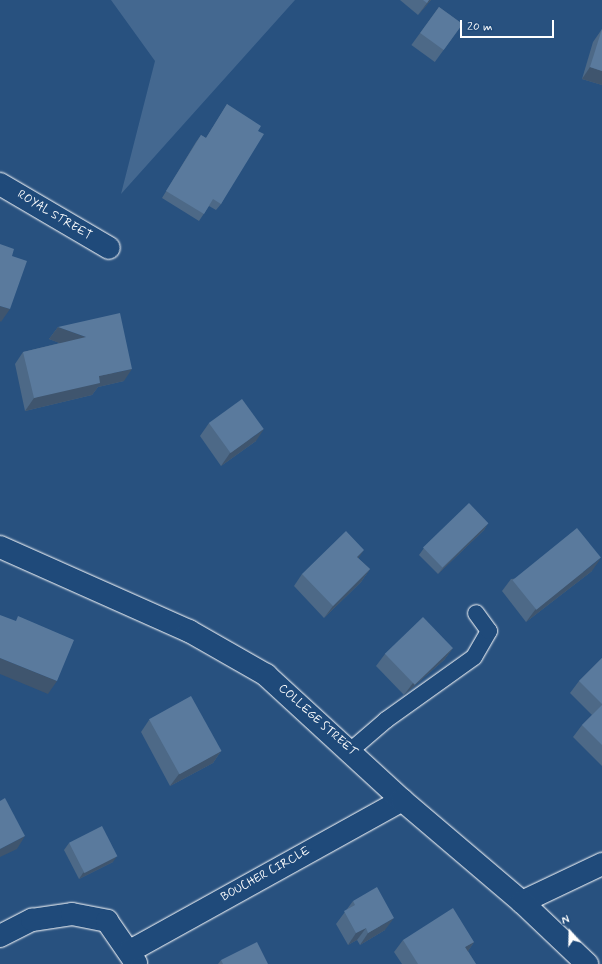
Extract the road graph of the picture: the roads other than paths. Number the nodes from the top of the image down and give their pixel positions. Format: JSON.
{"nodes":[{"id":1,"x":0,"y":184,"type":"edge"},
{"id":2,"x":109,"y":248,"type":"dead end"},
{"id":3,"x":0,"y":546,"type":"edge"},
{"id":4,"x":476,"y":613,"type":"dead end"},
{"id":5,"x":350,"y":752,"type":"junction"},
{"id":6,"x":402,"y":800,"type":"junction"},
{"id":7,"x":602,"y":864,"type":"edge"},
{"id":8,"x":522,"y":902,"type":"junction"},
{"id":9,"x":0,"y":936,"type":"edge"},
{"id":10,"x":133,"y":957,"type":"edge"},
{"id":11,"x":587,"y":964,"type":"edge"}],
"edges":[{"from":1,"to":2,"type":"street","name":"ROYAL STREET"},
{"from":3,"to":5,"type":"street","name":"COLLEGE STREET"},
{"from":4,"to":5,"type":"lane"},
{"from":5,"to":6,"type":"street","name":"COLLEGE STREET"},
{"from":6,"to":8,"type":"street","name":"COLLEGE STREET"},
{"from":6,"to":10,"type":"street","name":"BOUCHER CIRCLE"},
{"from":7,"to":8,"type":"street"},
{"from":8,"to":11,"type":"street","name":"COLLEGE STREET"},
{"from":9,"to":10,"type":"street","name":"BOUCHER CIRCLE"}]}
